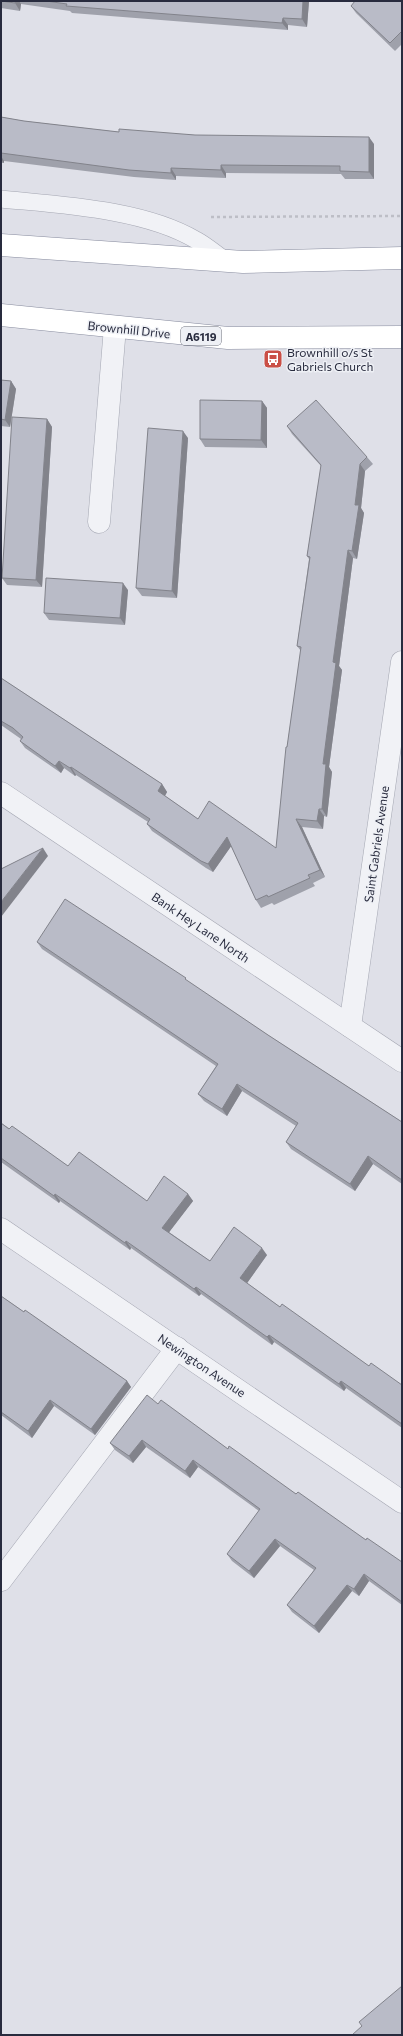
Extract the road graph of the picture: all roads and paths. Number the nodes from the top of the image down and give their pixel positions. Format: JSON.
{"nodes":[{"id":1,"x":1,"y":199,"type":"edge"},
{"id":2,"x":402,"y":216,"type":"edge"},
{"id":3,"x":171,"y":228,"type":"junction"},
{"id":4,"x":1,"y":245,"type":"edge"},
{"id":5,"x":402,"y":258,"type":"edge"},
{"id":6,"x":226,"y":261,"type":"junction"},
{"id":7,"x":1,"y":315,"type":"edge"},
{"id":8,"x":115,"y":327,"type":"junction"},
{"id":9,"x":402,"y":337,"type":"edge"},
{"id":10,"x":99,"y":522,"type":"dead end"},
{"id":11,"x":402,"y":662,"type":"edge"},
{"id":12,"x":1,"y":793,"type":"edge"},
{"id":13,"x":350,"y":1026,"type":"junction"},
{"id":14,"x":402,"y":1061,"type":"edge"},
{"id":15,"x":1,"y":1229,"type":"edge"},
{"id":16,"x":178,"y":1348,"type":"junction"},
{"id":17,"x":402,"y":1502,"type":"edge"},
{"id":18,"x":1,"y":1580,"type":"edge"}],
"edges":[{"from":1,"to":3,"type":"lane"},
{"from":2,"to":3,"type":"path"},
{"from":3,"to":6,"type":"lane"},
{"from":4,"to":6,"type":"highway"},
{"from":5,"to":6,"type":"highway"},
{"from":7,"to":8,"type":"highway","name":"Brownhill Drive","number":"A6119"},
{"from":8,"to":9,"type":"highway","name":"Brownhill Drive","number":"A6119"},
{"from":8,"to":10,"type":"street"},
{"from":11,"to":13,"type":"street","name":"Saint Gabriels Avenue"},
{"from":12,"to":13,"type":"street","name":"Bank Hey Lane North"},
{"from":13,"to":14,"type":"street","name":"Bank Hey Lane North"},
{"from":15,"to":16,"type":"street","name":"Newington Avenue"},
{"from":16,"to":17,"type":"street","name":"Newington Avenue"},
{"from":16,"to":18,"type":"street"}]}
